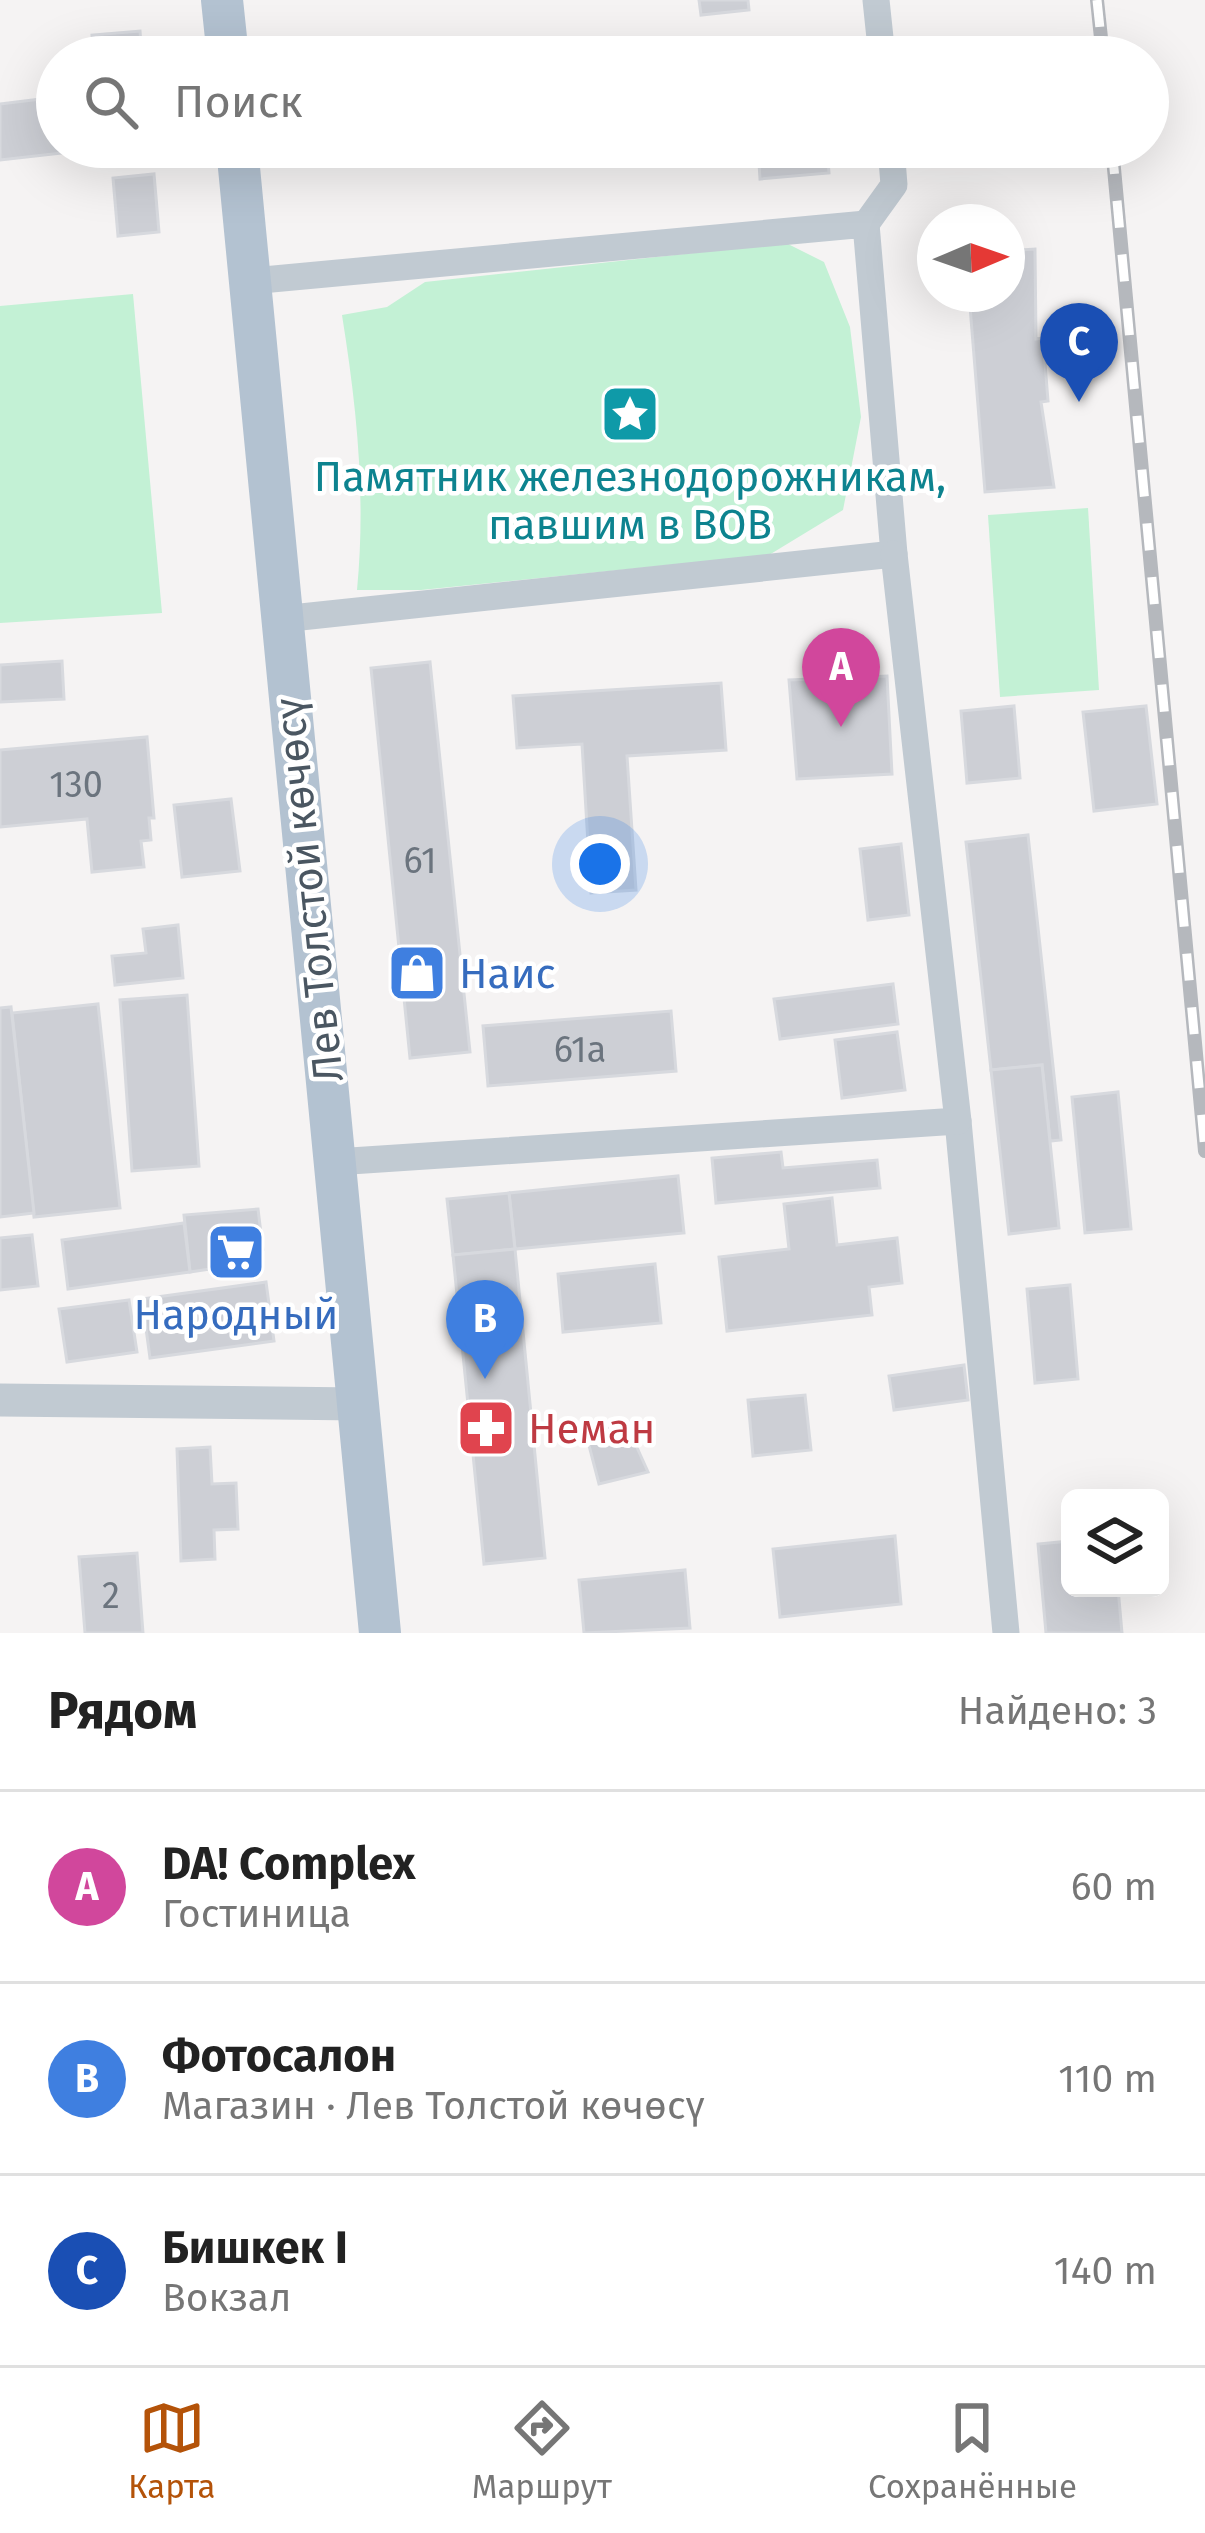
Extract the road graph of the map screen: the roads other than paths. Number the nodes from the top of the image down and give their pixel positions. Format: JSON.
{"nodes":[{"id":1,"x":222,"y":0,"type":"edge"},
{"id":2,"x":876,"y":0,"type":"edge"},
{"id":3,"x":226,"y":36,"type":"edge"},
{"id":4,"x":880,"y":36,"type":"edge"},
{"id":5,"x":239,"y":168,"type":"edge"},
{"id":6,"x":892,"y":168,"type":"edge"},
{"id":7,"x":866,"y":224,"type":"junction"},
{"id":8,"x":250,"y":281,"type":"junction"},
{"id":9,"x":894,"y":554,"type":"junction"},
{"id":10,"x":282,"y":619,"type":"junction"},
{"id":11,"x":958,"y":1121,"type":"junction"},
{"id":12,"x":334,"y":1162,"type":"junction"},
{"id":13,"x":0,"y":1400,"type":"edge"},
{"id":14,"x":358,"y":1404,"type":"junction"},
{"id":15,"x":380,"y":1633,"type":"edge"},
{"id":16,"x":1006,"y":1633,"type":"edge"}],
"edges":[{"from":1,"to":3,"type":"main road"},
{"from":2,"to":4,"type":"street"},
{"from":5,"to":8,"type":"main road","name":"Лев Толстой көчөсү"},
{"from":6,"to":7,"type":"street"},
{"from":7,"to":8,"type":"street"},
{"from":7,"to":9,"type":"street"},
{"from":8,"to":10,"type":"main road","name":"Лев Толстой көчөсү"},
{"from":9,"to":10,"type":"street"},
{"from":9,"to":11,"type":"street"},
{"from":10,"to":12,"type":"main road","name":"Лев Толстой көчөсү"},
{"from":11,"to":12,"type":"street"},
{"from":11,"to":16,"type":"street"},
{"from":12,"to":14,"type":"main road","name":"Лев Толстой көчөсү"},
{"from":13,"to":14,"type":"street"},
{"from":14,"to":15,"type":"main road","name":"Лев Толстой көчөсү"}]}
